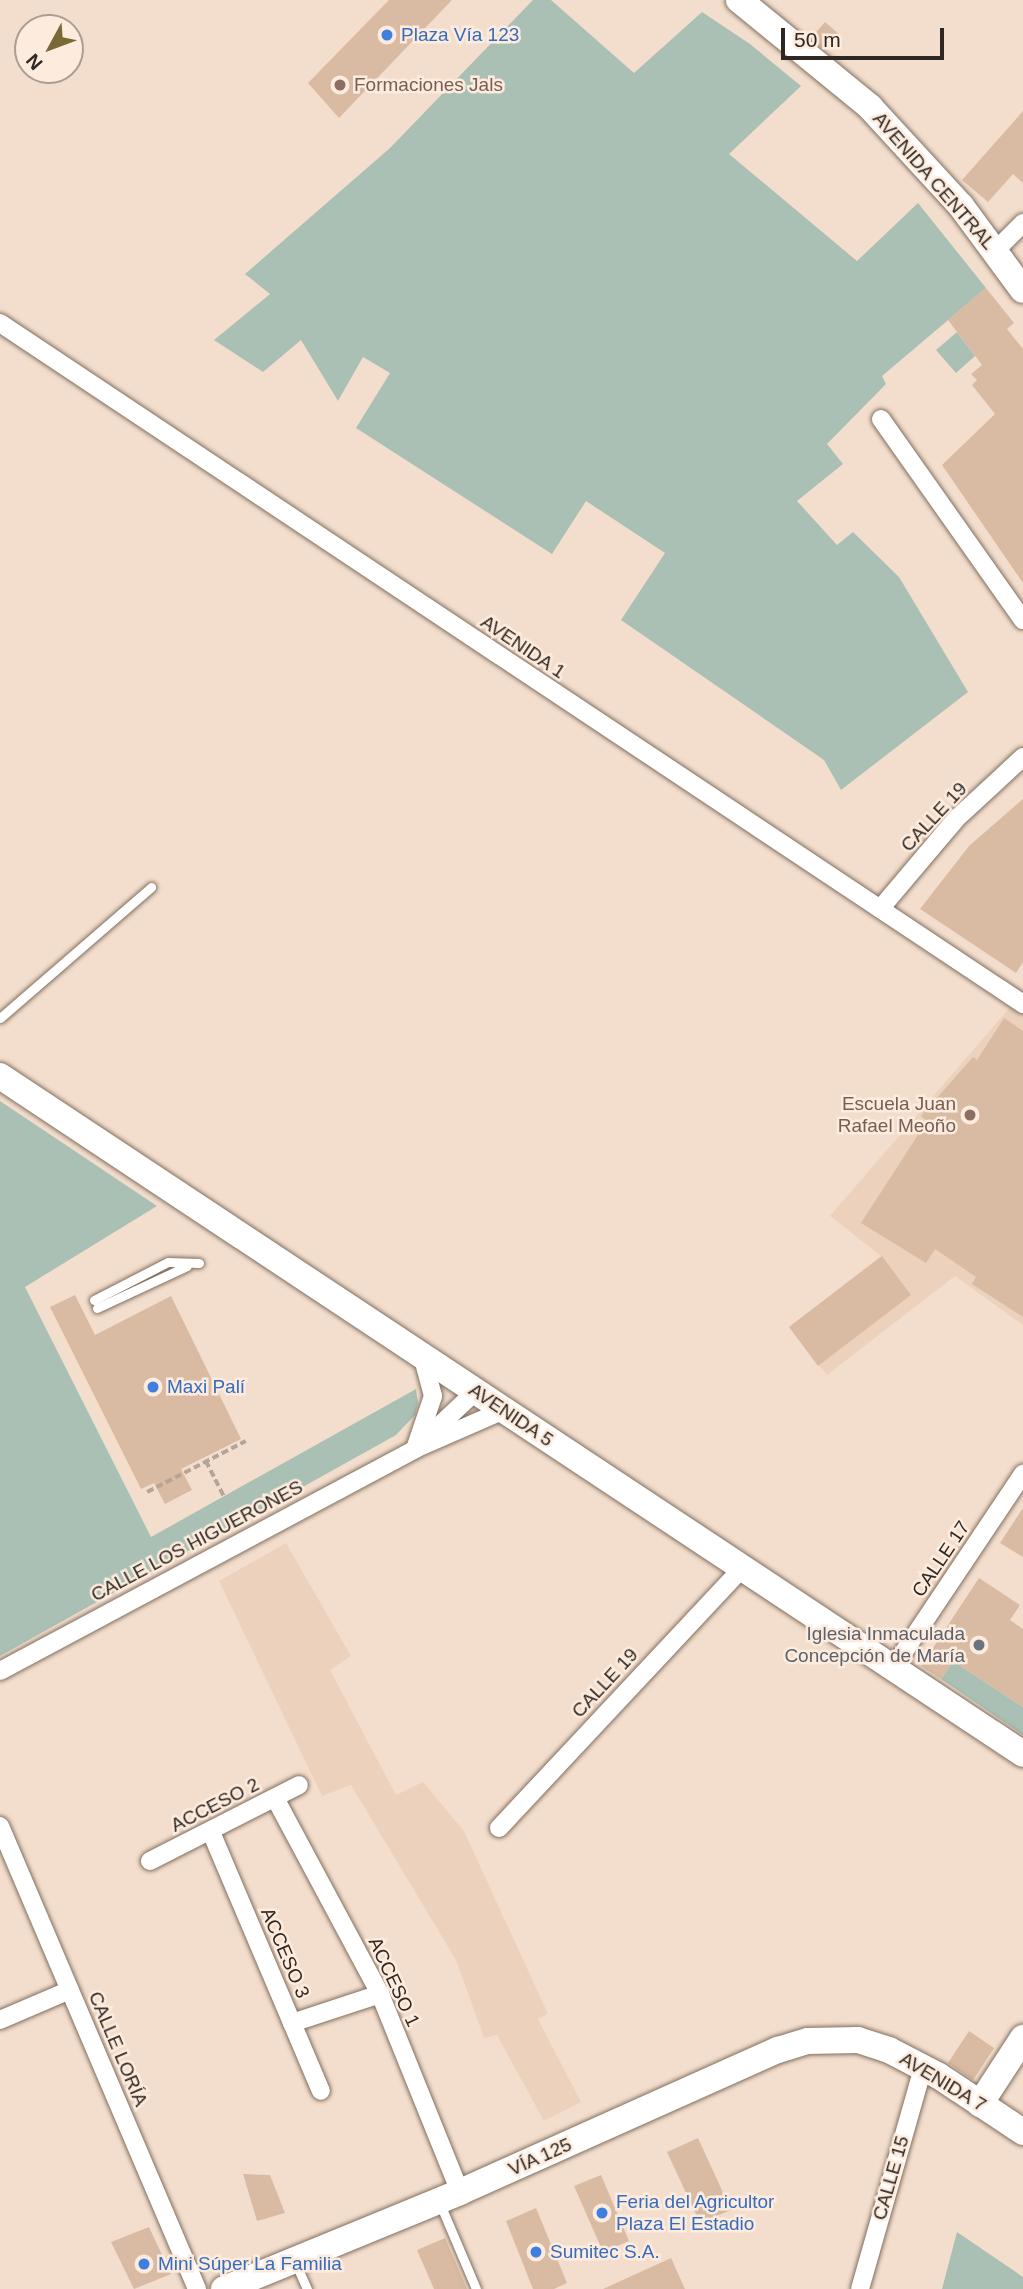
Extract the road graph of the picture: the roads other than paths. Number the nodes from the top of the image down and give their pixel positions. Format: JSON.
{"nodes":[{"id":1,"x":739,"y":0,"type":"edge"},
{"id":2,"x":1023,"y":223,"type":"edge"},
{"id":3,"x":995,"y":251,"type":"junction"},
{"id":4,"x":1023,"y":290,"type":"edge"},
{"id":5,"x":2,"y":327,"type":"edge"},
{"id":6,"x":881,"y":419,"type":"dead end"},
{"id":7,"x":1023,"y":620,"type":"edge"},
{"id":8,"x":1023,"y":757,"type":"edge"},
{"id":9,"x":151,"y":887,"type":"dead end"},
{"id":10,"x":880,"y":909,"type":"junction"},
{"id":11,"x":1023,"y":1004,"type":"edge"},
{"id":12,"x":0,"y":1018,"type":"edge"},
{"id":13,"x":0,"y":1076,"type":"edge"},
{"id":14,"x":96,"y":1304,"type":"joint"},
{"id":15,"x":421,"y":1355,"type":"junction"},
{"id":16,"x":476,"y":1391,"type":"junction"},
{"id":17,"x":504,"y":1410,"type":"junction"},
{"id":18,"x":415,"y":1449,"type":"junction"},
{"id":19,"x":1023,"y":1474,"type":"edge"},
{"id":20,"x":742,"y":1568,"type":"junction"},
{"id":21,"x":893,"y":1668,"type":"junction"},
{"id":22,"x":0,"y":1671,"type":"edge"},
{"id":23,"x":1023,"y":1754,"type":"edge"},
{"id":24,"x":299,"y":1785,"type":"dead end"},
{"id":25,"x":275,"y":1798,"type":"junction"},
{"id":26,"x":0,"y":1826,"type":"edge"},
{"id":27,"x":499,"y":1828,"type":"dead end"},
{"id":28,"x":211,"y":1832,"type":"junction"},
{"id":29,"x":150,"y":1861,"type":"dead end"},
{"id":30,"x":70,"y":1990,"type":"junction"},
{"id":31,"x":380,"y":1994,"type":"junction"},
{"id":32,"x":0,"y":2020,"type":"edge"},
{"id":33,"x":292,"y":2023,"type":"junction"},
{"id":34,"x":1023,"y":2038,"type":"edge"},
{"id":35,"x":858,"y":2040,"type":"joint"},
{"id":36,"x":923,"y":2068,"type":"junction"},
{"id":37,"x":321,"y":2091,"type":"dead end"},
{"id":38,"x":981,"y":2104,"type":"junction"},
{"id":39,"x":1023,"y":2132,"type":"edge"},
{"id":40,"x":449,"y":2196,"type":"junction"},
{"id":41,"x":294,"y":2259,"type":"junction"},
{"id":42,"x":197,"y":2289,"type":"edge"},
{"id":43,"x":225,"y":2289,"type":"edge"},
{"id":44,"x":307,"y":2289,"type":"edge"},
{"id":45,"x":476,"y":2289,"type":"edge"},
{"id":46,"x":860,"y":2289,"type":"edge"}],
"edges":[{"from":1,"to":3,"type":"main road","name":"AVENIDA CENTRAL"},
{"from":2,"to":3,"type":"street"},
{"from":3,"to":4,"type":"main road","name":"AVENIDA CENTRAL"},
{"from":5,"to":10,"type":"street","name":"AVENIDA 1"},
{"from":6,"to":7,"type":"street"},
{"from":8,"to":10,"type":"street","name":"CALLE 19"},
{"from":9,"to":12,"type":"lane"},
{"from":10,"to":11,"type":"street","name":"AVENIDA 1"},
{"from":13,"to":15,"type":"main road","name":"AVENIDA 5"},
{"from":14,"to":14,"type":"lane"},
{"from":15,"to":16,"type":"main road","name":"AVENIDA 5"},
{"from":15,"to":18,"type":"street"},
{"from":16,"to":17,"type":"main road","name":"AVENIDA 5"},
{"from":16,"to":18,"type":"street","name":"CALLE LOS HIGUERONES"},
{"from":17,"to":18,"type":"street","name":"CALLE LOS HIGUERONES"},
{"from":17,"to":20,"type":"main road","name":"AVENIDA 5"},
{"from":18,"to":22,"type":"street","name":"CALLE LOS HIGUERONES"},
{"from":19,"to":21,"type":"street","name":"CALLE 17"},
{"from":20,"to":21,"type":"main road","name":"AVENIDA 5"},
{"from":20,"to":27,"type":"street","name":"CALLE 19"},
{"from":21,"to":23,"type":"main road","name":"AVENIDA 5"},
{"from":24,"to":25,"type":"street","name":"ACCESO 2"},
{"from":25,"to":28,"type":"street","name":"ACCESO 2"},
{"from":25,"to":31,"type":"street","name":"ACCESO 1"},
{"from":26,"to":30,"type":"street","name":"CALLE LORÍA"},
{"from":28,"to":29,"type":"street","name":"ACCESO 2"},
{"from":28,"to":33,"type":"street","name":"ACCESO 3"},
{"from":30,"to":32,"type":"street"},
{"from":30,"to":42,"type":"street","name":"CALLE LORÍA"},
{"from":31,"to":33,"type":"street"},
{"from":31,"to":40,"type":"street","name":"ACCESO 1"},
{"from":33,"to":37,"type":"street","name":"ACCESO 3"},
{"from":34,"to":38,"type":"main road"},
{"from":35,"to":36,"type":"main road","name":"AVENIDA 7"},
{"from":35,"to":40,"type":"main road","name":"VÍA 125"},
{"from":36,"to":38,"type":"main road","name":"AVENIDA 7"},
{"from":36,"to":46,"type":"street","name":"CALLE 15"},
{"from":38,"to":39,"type":"main road","name":"AVENIDA 7"},
{"from":40,"to":41,"type":"main road","name":"VÍA 125"},
{"from":40,"to":45,"type":"lane"},
{"from":41,"to":43,"type":"main road","name":"VÍA 125"},
{"from":41,"to":44,"type":"lane"}]}
